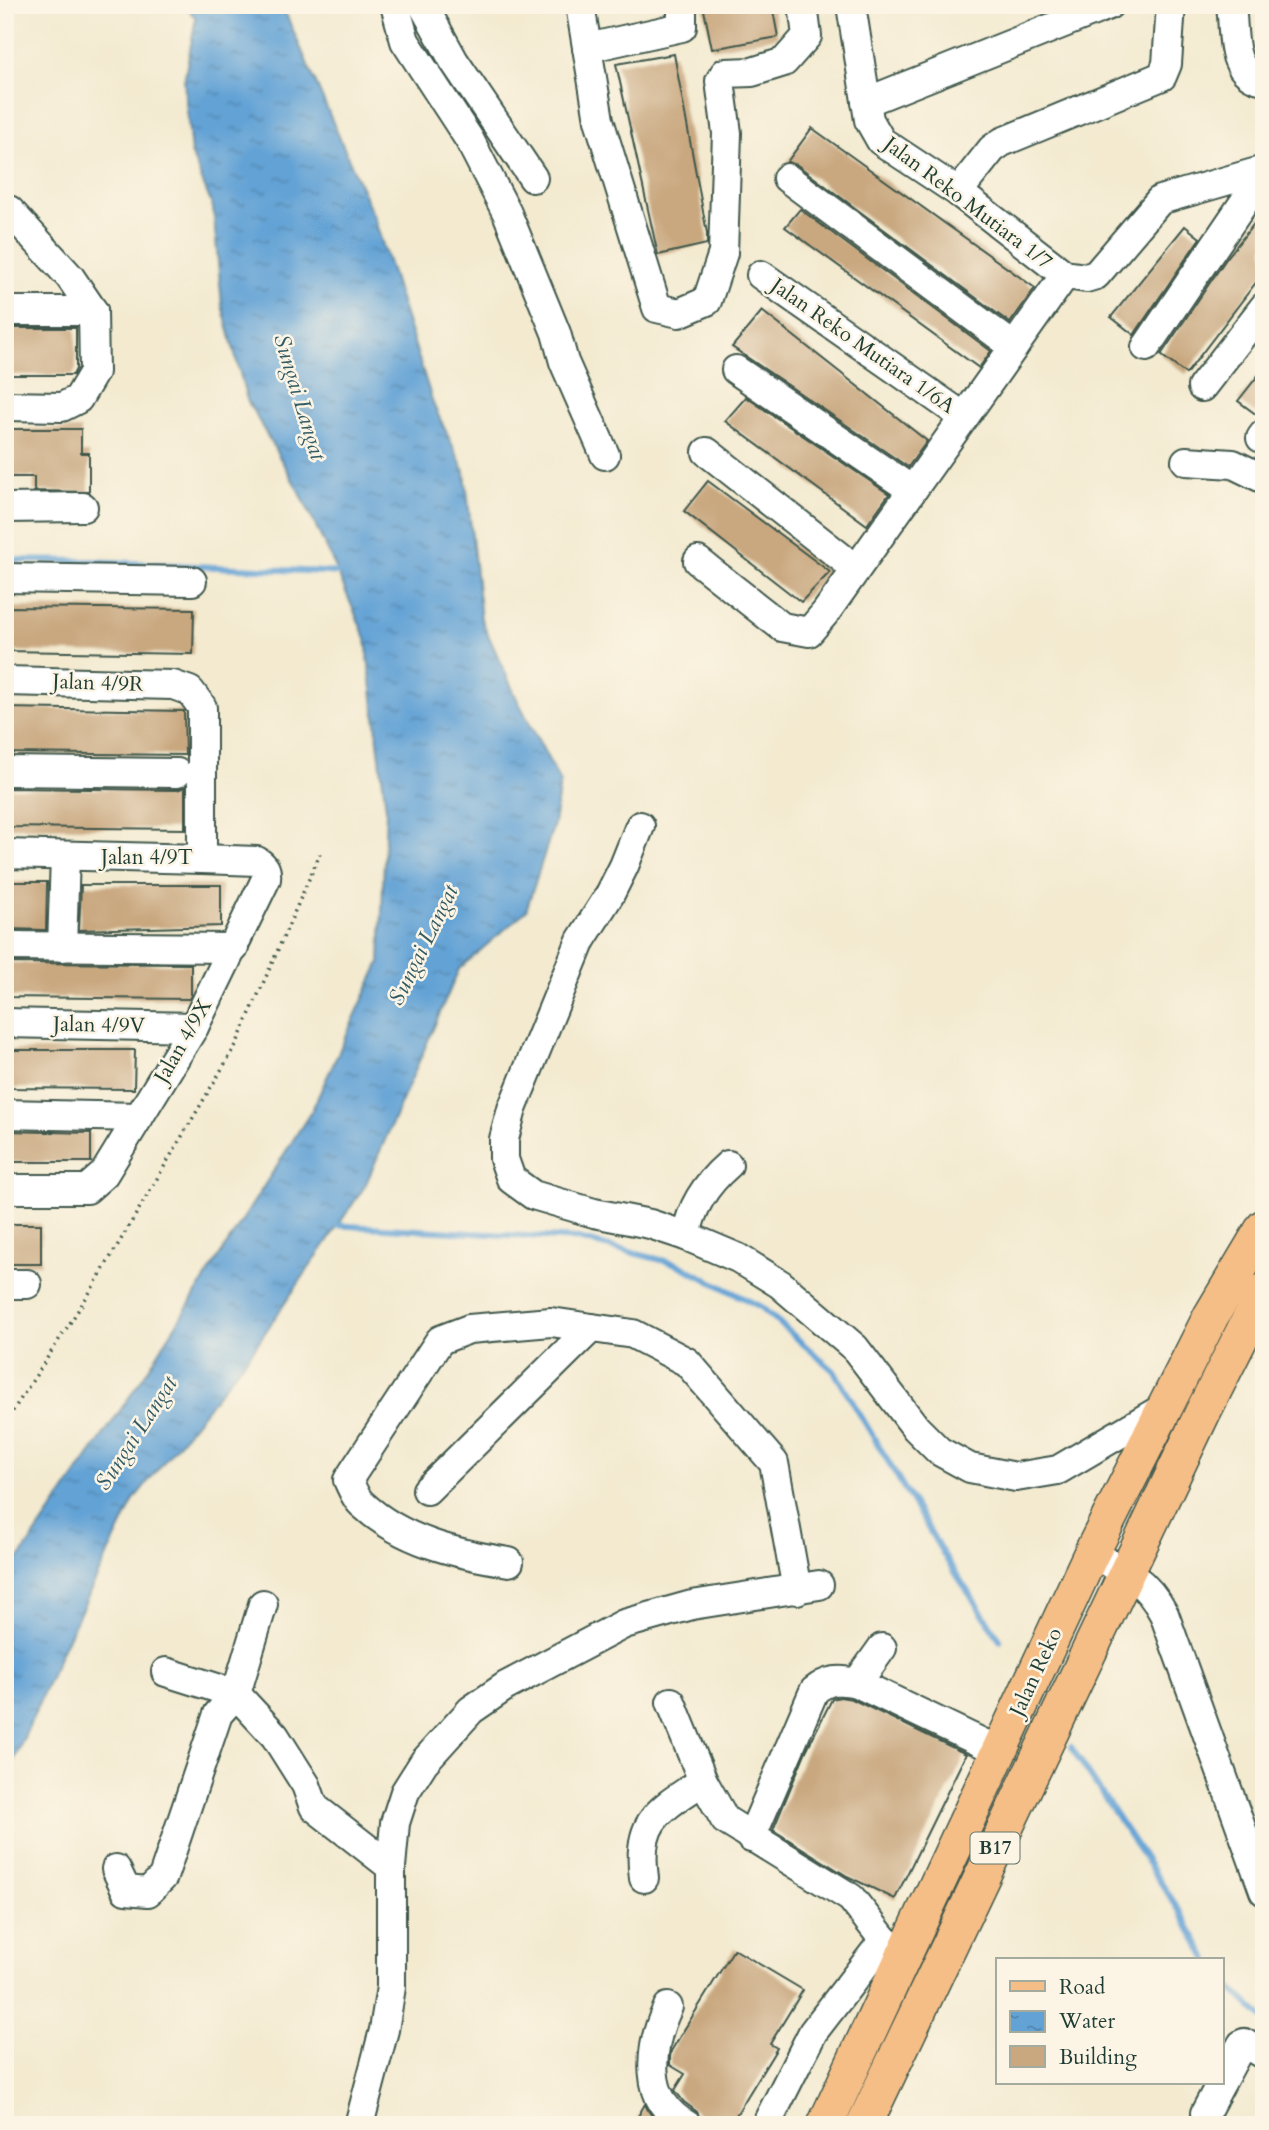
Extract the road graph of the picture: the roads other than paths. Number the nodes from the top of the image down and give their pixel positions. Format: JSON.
{"nodes":[{"id":1,"x":395,"y":5,"type":"edge"},
{"id":2,"x":423,"y":5,"type":"edge"},
{"id":3,"x":580,"y":5,"type":"edge"},
{"id":4,"x":682,"y":5,"type":"edge"},
{"id":5,"x":803,"y":5,"type":"edge"},
{"id":6,"x":851,"y":5,"type":"edge"},
{"id":7,"x":1109,"y":5,"type":"edge"},
{"id":8,"x":1171,"y":5,"type":"edge"},
{"id":9,"x":1231,"y":5,"type":"edge"},
{"id":10,"x":587,"y":48,"type":"junction"},
{"id":11,"x":1264,"y":80,"type":"edge"},
{"id":12,"x":866,"y":102,"type":"junction"},
{"id":13,"x":1264,"y":171,"type":"edge"},
{"id":14,"x":533,"y":178,"type":"dead end"},
{"id":15,"x":787,"y":178,"type":"dead end"},
{"id":16,"x":958,"y":192,"type":"junction"},
{"id":17,"x":5,"y":209,"type":"edge"},
{"id":18,"x":761,"y":275,"type":"dead end"},
{"id":19,"x":1065,"y":275,"type":"junction"},
{"id":20,"x":1264,"y":307,"type":"edge"},
{"id":21,"x":5,"y":311,"type":"edge"},
{"id":22,"x":93,"y":311,"type":"junction"},
{"id":23,"x":1014,"y":347,"type":"junction"},
{"id":24,"x":1146,"y":347,"type":"dead end"},
{"id":25,"x":736,"y":370,"type":"dead end"},
{"id":26,"x":1202,"y":387,"type":"dead end"},
{"id":27,"x":5,"y":406,"type":"edge"},
{"id":28,"x":964,"y":417,"type":"junction"},
{"id":29,"x":707,"y":452,"type":"dead end"},
{"id":30,"x":605,"y":454,"type":"dead end"},
{"id":31,"x":1186,"y":461,"type":"dead end"},
{"id":32,"x":1264,"y":479,"type":"edge"},
{"id":33,"x":912,"y":490,"type":"junction"},
{"id":34,"x":5,"y":508,"type":"edge"},
{"id":35,"x":83,"y":508,"type":"dead end"},
{"id":36,"x":698,"y":561,"type":"dead end"},
{"id":37,"x":856,"y":569,"type":"junction"},
{"id":38,"x":5,"y":578,"type":"edge"},
{"id":39,"x":192,"y":581,"type":"dead end"},
{"id":40,"x":5,"y":681,"type":"edge"},
{"id":41,"x":190,"y":691,"type":"joint"},
{"id":42,"x":5,"y":771,"type":"edge"},
{"id":43,"x":177,"y":773,"type":"dead end"},
{"id":44,"x":640,"y":826,"type":"dead end"},
{"id":45,"x":5,"y":854,"type":"edge"},
{"id":46,"x":65,"y":856,"type":"junction"},
{"id":47,"x":202,"y":859,"type":"junction"},
{"id":48,"x":5,"y":946,"type":"edge"},
{"id":49,"x":62,"y":947,"type":"junction"},
{"id":50,"x":234,"y":948,"type":"junction"},
{"id":51,"x":5,"y":1023,"type":"edge"},
{"id":52,"x":194,"y":1027,"type":"junction"},
{"id":53,"x":5,"y":1114,"type":"edge"},
{"id":54,"x":139,"y":1117,"type":"junction"},
{"id":55,"x":728,"y":1165,"type":"dead end"},
{"id":56,"x":5,"y":1189,"type":"edge"},
{"id":57,"x":1264,"y":1227,"type":"edge"},
{"id":58,"x":686,"y":1236,"type":"junction"},
{"id":59,"x":1264,"y":1291,"type":"edge"},
{"id":60,"x":591,"y":1328,"type":"junction"},
{"id":61,"x":1165,"y":1407,"type":"junction"},
{"id":62,"x":427,"y":1490,"type":"dead end"},
{"id":63,"x":1091,"y":1553,"type":"junction"},
{"id":64,"x":509,"y":1562,"type":"dead end"},
{"id":65,"x":1127,"y":1571,"type":"junction"},
{"id":66,"x":263,"y":1604,"type":"dead end"},
{"id":67,"x":882,"y":1648,"type":"dead end"},
{"id":68,"x":166,"y":1672,"type":"dead end"},
{"id":69,"x":857,"y":1683,"type":"junction"},
{"id":70,"x":236,"y":1694,"type":"junction"},
{"id":71,"x":671,"y":1702,"type":"dead end"},
{"id":72,"x":999,"y":1751,"type":"junction"},
{"id":73,"x":703,"y":1781,"type":"junction"},
{"id":74,"x":751,"y":1838,"type":"junction"},
{"id":75,"x":391,"y":1867,"type":"junction"},
{"id":76,"x":116,"y":1869,"type":"dead end"},
{"id":77,"x":644,"y":1878,"type":"dead end"},
{"id":78,"x":1264,"y":1891,"type":"edge"},
{"id":79,"x":894,"y":1947,"type":"junction"},
{"id":80,"x":668,"y":2007,"type":"dead end"},
{"id":81,"x":1264,"y":2055,"type":"edge"},
{"id":82,"x":1224,"y":2076,"type":"edge"},
{"id":83,"x":1220,"y":2084,"type":"edge"},
{"id":84,"x":1205,"y":2113,"type":"dead end"},
{"id":85,"x":359,"y":2125,"type":"edge"},
{"id":86,"x":687,"y":2125,"type":"edge"},
{"id":87,"x":766,"y":2125,"type":"edge"},
{"id":88,"x":825,"y":2125,"type":"edge"},
{"id":89,"x":864,"y":2125,"type":"edge"}],
"edges":[{"from":1,"to":30,"type":"street"},
{"from":2,"to":14,"type":"street"},
{"from":3,"to":10,"type":"street"},
{"from":4,"to":10,"type":"street"},
{"from":5,"to":10,"type":"street"},
{"from":6,"to":12,"type":"street","name":"Jalan Reko Mutiara 1/7"},
{"from":7,"to":12,"type":"street"},
{"from":8,"to":16,"type":"street"},
{"from":9,"to":11,"type":"street"},
{"from":12,"to":16,"type":"street","name":"Jalan Reko Mutiara 1/7"},
{"from":13,"to":19,"type":"street"},
{"from":13,"to":24,"type":"street"},
{"from":15,"to":23,"type":"street"},
{"from":16,"to":19,"type":"street","name":"Jalan Reko Mutiara 1/7"},
{"from":17,"to":22,"type":"street"},
{"from":18,"to":28,"type":"street","name":"Jalan Reko Mutiara 1/6A"},
{"from":19,"to":23,"type":"street"},
{"from":20,"to":26,"type":"street"},
{"from":21,"to":22,"type":"street"},
{"from":22,"to":27,"type":"street"},
{"from":23,"to":28,"type":"street"},
{"from":25,"to":33,"type":"street"},
{"from":28,"to":33,"type":"street"},
{"from":29,"to":37,"type":"street"},
{"from":31,"to":32,"type":"street"},
{"from":33,"to":37,"type":"street"},
{"from":34,"to":35,"type":"street"},
{"from":36,"to":37,"type":"street"},
{"from":38,"to":39,"type":"street"},
{"from":40,"to":41,"type":"street","name":"Jalan 4/9R"},
{"from":41,"to":47,"type":"street","name":"Jalan 4/9T"},
{"from":42,"to":43,"type":"street"},
{"from":44,"to":58,"type":"street"},
{"from":45,"to":46,"type":"street","name":"Jalan 4/9T"},
{"from":46,"to":47,"type":"street","name":"Jalan 4/9T"},
{"from":46,"to":49,"type":"street"},
{"from":47,"to":50,"type":"street","name":"Jalan 4/9X"},
{"from":48,"to":49,"type":"street"},
{"from":49,"to":50,"type":"street"},
{"from":50,"to":52,"type":"street","name":"Jalan 4/9X"},
{"from":51,"to":52,"type":"street","name":"Jalan 4/9V"},
{"from":52,"to":54,"type":"street","name":"Jalan 4/9X"},
{"from":53,"to":54,"type":"street"},
{"from":54,"to":56,"type":"street","name":"Jalan 4/9X"},
{"from":55,"to":58,"type":"street"},
{"from":57,"to":61,"type":"main road","name":"Jalan Reko","number":"B17"},
{"from":58,"to":61,"type":"street"},
{"from":59,"to":65,"type":"main road","name":"Jalan Reko","number":"B17"},
{"from":60,"to":62,"type":"street"},
{"from":60,"to":64,"type":"street"},
{"from":60,"to":75,"type":"street"},
{"from":61,"to":63,"type":"main road","name":"Jalan Reko","number":"B17"},
{"from":63,"to":65,"type":"street"},
{"from":63,"to":72,"type":"main road","name":"Jalan Reko","number":"B17"},
{"from":65,"to":78,"type":"street"},
{"from":65,"to":89,"type":"main road","name":"Jalan Reko","number":"B17"},
{"from":66,"to":70,"type":"street"},
{"from":67,"to":69,"type":"street"},
{"from":68,"to":70,"type":"street"},
{"from":69,"to":72,"type":"street"},
{"from":69,"to":74,"type":"street"},
{"from":70,"to":75,"type":"street"},
{"from":70,"to":76,"type":"street"},
{"from":71,"to":73,"type":"street"},
{"from":72,"to":79,"type":"main road","name":"Jalan Reko","number":"B17"},
{"from":73,"to":74,"type":"street"},
{"from":73,"to":77,"type":"street"},
{"from":74,"to":79,"type":"street"},
{"from":75,"to":85,"type":"street"},
{"from":79,"to":87,"type":"street"},
{"from":79,"to":88,"type":"main road","name":"Jalan Reko","number":"B17"},
{"from":80,"to":86,"type":"street"},
{"from":81,"to":82,"type":"street"},
{"from":83,"to":84,"type":"street"}]}
